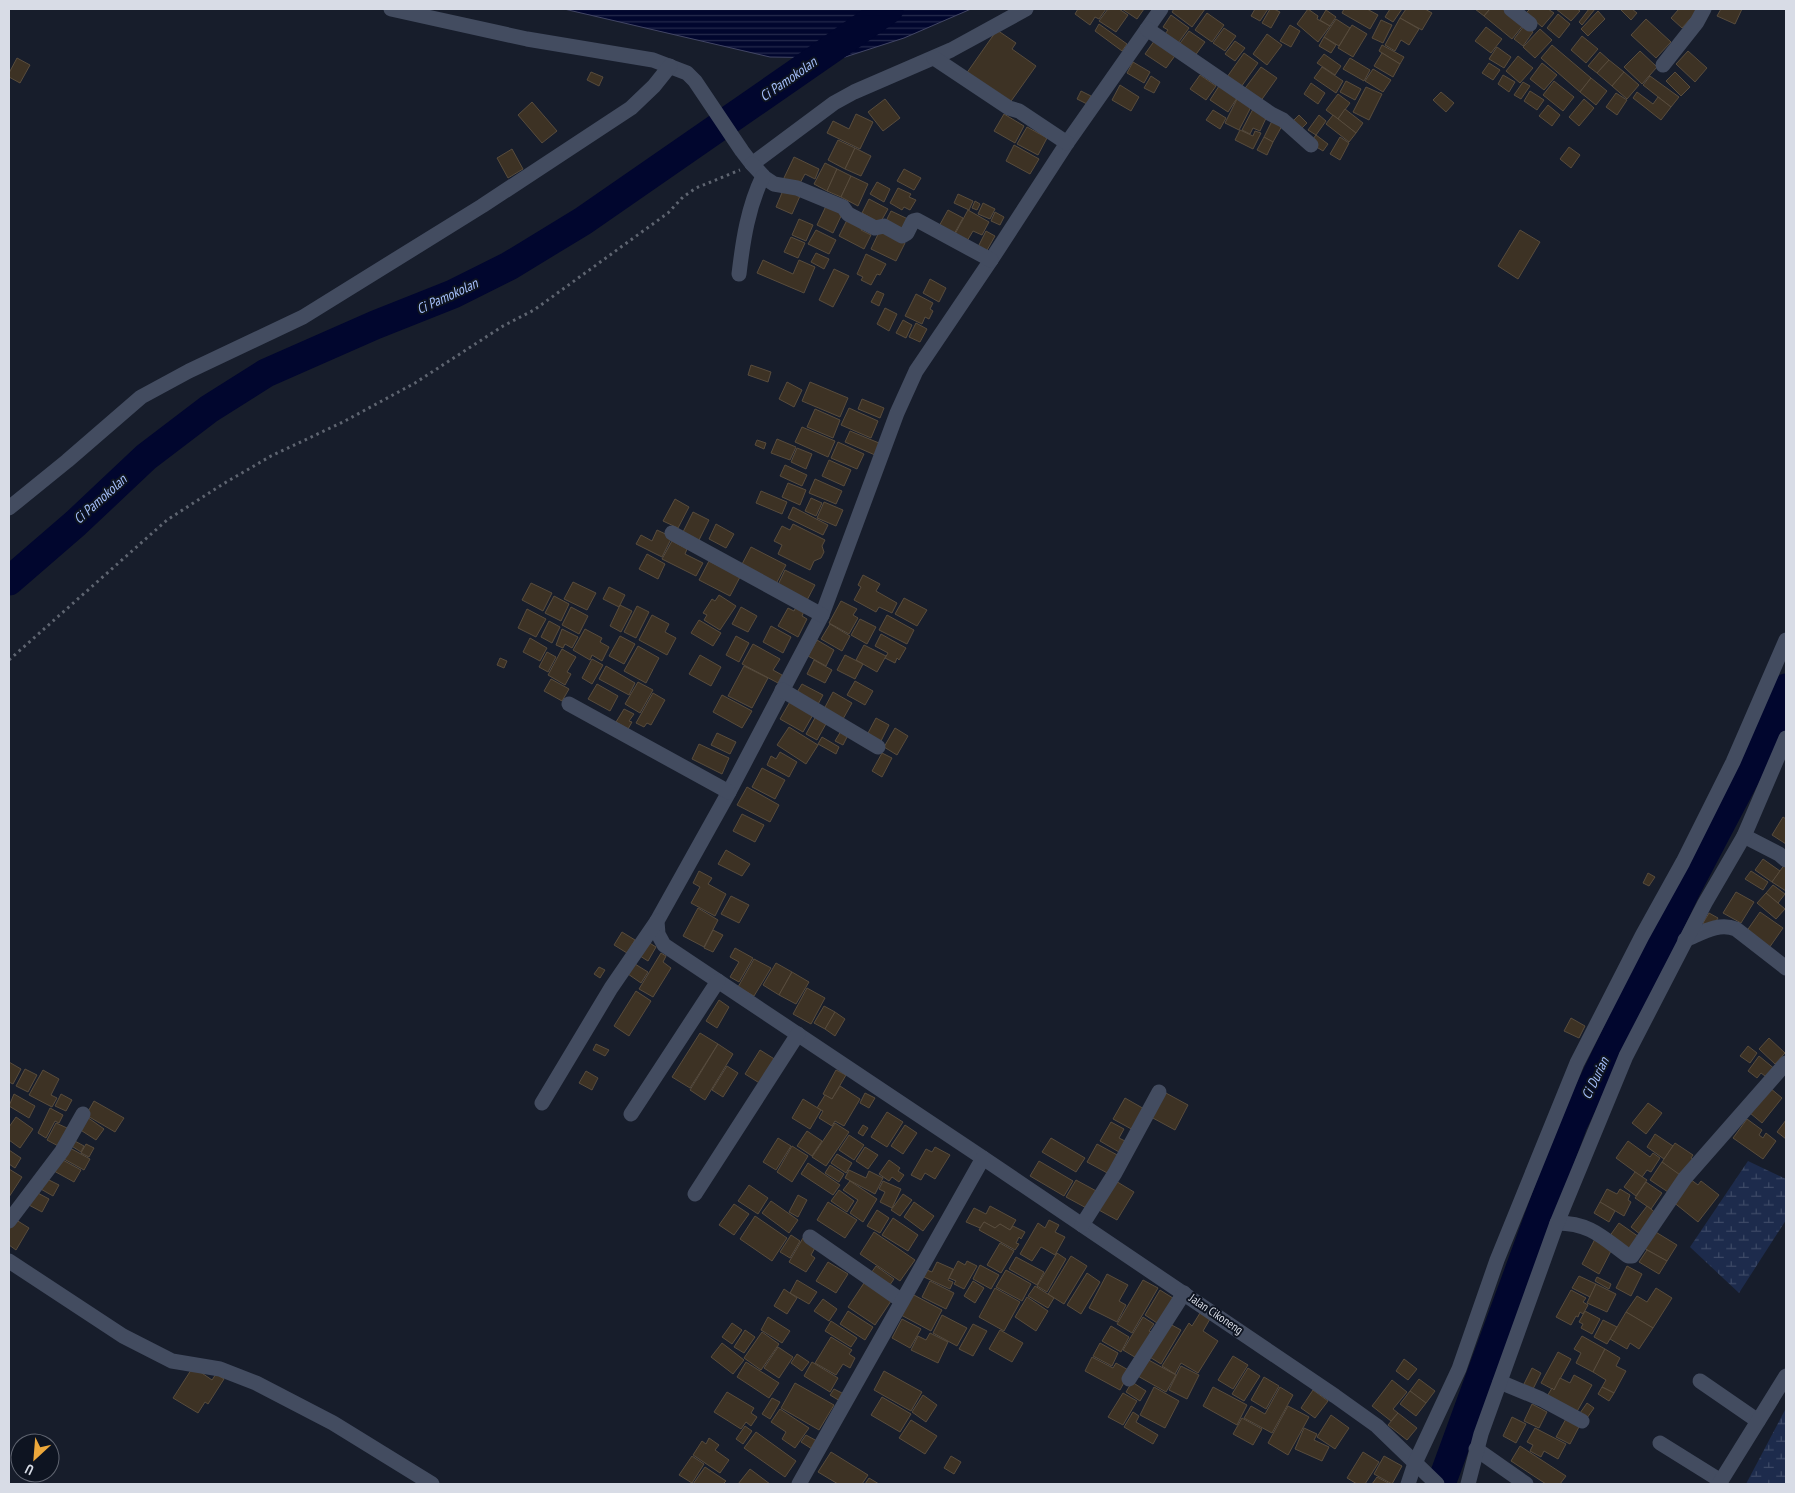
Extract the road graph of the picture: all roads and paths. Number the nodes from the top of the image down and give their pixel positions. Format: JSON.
{"nodes":[{"id":1,"x":391,"y":9,"type":"edge"},
{"id":2,"x":1026,"y":9,"type":"edge"},
{"id":3,"x":1161,"y":9,"type":"edge"},
{"id":4,"x":1511,"y":9,"type":"edge"},
{"id":5,"x":1704,"y":9,"type":"edge"},
{"id":6,"x":1530,"y":24,"type":"dead end"},
{"id":7,"x":1147,"y":29,"type":"junction"},
{"id":8,"x":934,"y":58,"type":"junction"},
{"id":9,"x":1663,"y":65,"type":"dead end"},
{"id":10,"x":670,"y":66,"type":"junction"},
{"id":11,"x":1067,"y":143,"type":"junction"},
{"id":12,"x":1311,"y":145,"type":"dead end"},
{"id":13,"x":752,"y":164,"type":"junction"},
{"id":14,"x":763,"y":176,"type":"junction"},
{"id":15,"x":991,"y":260,"type":"junction"},
{"id":16,"x":739,"y":274,"type":"dead end"},
{"id":17,"x":9,"y":508,"type":"edge"},
{"id":18,"x":672,"y":533,"type":"dead end"},
{"id":19,"x":822,"y":615,"type":"junction"},
{"id":20,"x":1786,"y":640,"type":"edge"},
{"id":21,"x":9,"y":660,"type":"edge"},
{"id":22,"x":782,"y":690,"type":"junction"},
{"id":23,"x":569,"y":704,"type":"dead end"},
{"id":24,"x":1786,"y":738,"type":"edge"},
{"id":25,"x":878,"y":747,"type":"dead end"},
{"id":26,"x":729,"y":792,"type":"junction"},
{"id":27,"x":1744,"y":836,"type":"junction"},
{"id":28,"x":1786,"y":860,"type":"edge"},
{"id":29,"x":657,"y":921,"type":"junction"},
{"id":30,"x":1685,"y":940,"type":"junction"},
{"id":31,"x":1786,"y":968,"type":"edge"},
{"id":32,"x":718,"y":981,"type":"junction"},
{"id":33,"x":798,"y":1034,"type":"junction"},
{"id":34,"x":1786,"y":1063,"type":"edge"},
{"id":35,"x":1159,"y":1092,"type":"dead end"},
{"id":36,"x":542,"y":1103,"type":"dead end"},
{"id":37,"x":84,"y":1114,"type":"dead end"},
{"id":38,"x":631,"y":1114,"type":"dead end"},
{"id":39,"x":983,"y":1158,"type":"junction"},
{"id":40,"x":695,"y":1194,"type":"dead end"},
{"id":41,"x":9,"y":1221,"type":"edge"},
{"id":42,"x":1557,"y":1223,"type":"junction"},
{"id":43,"x":1082,"y":1225,"type":"junction"},
{"id":44,"x":810,"y":1237,"type":"dead end"},
{"id":45,"x":9,"y":1261,"type":"edge"},
{"id":46,"x":1184,"y":1293,"type":"junction"},
{"id":47,"x":902,"y":1301,"type":"junction"},
{"id":48,"x":1786,"y":1376,"type":"edge"},
{"id":49,"x":1129,"y":1379,"type":"dead end"},
{"id":50,"x":1500,"y":1382,"type":"junction"},
{"id":51,"x":1700,"y":1382,"type":"dead end"},
{"id":52,"x":1582,"y":1421,"type":"dead end"},
{"id":53,"x":1758,"y":1421,"type":"junction"},
{"id":54,"x":1660,"y":1443,"type":"dead end"},
{"id":55,"x":1476,"y":1449,"type":"junction"},
{"id":56,"x":1418,"y":1466,"type":"junction"},
{"id":57,"x":1720,"y":1483,"type":"edge"},
{"id":58,"x":432,"y":1484,"type":"edge"},
{"id":59,"x":799,"y":1484,"type":"edge"},
{"id":60,"x":1408,"y":1484,"type":"edge"},
{"id":61,"x":1437,"y":1484,"type":"edge"},
{"id":62,"x":1468,"y":1484,"type":"edge"},
{"id":63,"x":1526,"y":1484,"type":"edge"}],
"edges":[{"from":1,"to":10,"type":"street"},
{"from":2,"to":8,"type":"street"},
{"from":3,"to":7,"type":"street"},
{"from":4,"to":6,"type":"street"},
{"from":5,"to":9,"type":"street"},
{"from":7,"to":11,"type":"street"},
{"from":7,"to":12,"type":"street"},
{"from":8,"to":11,"type":"street"},
{"from":8,"to":13,"type":"street"},
{"from":10,"to":13,"type":"street"},
{"from":10,"to":17,"type":"street"},
{"from":11,"to":15,"type":"street"},
{"from":13,"to":14,"type":"street"},
{"from":13,"to":21,"type":"path"},
{"from":14,"to":15,"type":"street"},
{"from":14,"to":16,"type":"street"},
{"from":15,"to":19,"type":"street"},
{"from":18,"to":19,"type":"street"},
{"from":19,"to":22,"type":"street"},
{"from":20,"to":56,"type":"street"},
{"from":22,"to":25,"type":"street"},
{"from":22,"to":26,"type":"street"},
{"from":23,"to":26,"type":"street"},
{"from":24,"to":27,"type":"street"},
{"from":26,"to":29,"type":"street"},
{"from":27,"to":28,"type":"street"},
{"from":27,"to":30,"type":"street"},
{"from":29,"to":32,"type":"street","name":"Jalan Cikoneng"},
{"from":29,"to":36,"type":"street"},
{"from":30,"to":31,"type":"street"},
{"from":30,"to":42,"type":"street"},
{"from":32,"to":33,"type":"street","name":"Jalan Cikoneng"},
{"from":32,"to":38,"type":"street"},
{"from":33,"to":39,"type":"street","name":"Jalan Cikoneng"},
{"from":33,"to":40,"type":"street"},
{"from":34,"to":42,"type":"street"},
{"from":35,"to":43,"type":"street"},
{"from":37,"to":41,"type":"street"},
{"from":39,"to":43,"type":"street","name":"Jalan Cikoneng"},
{"from":39,"to":47,"type":"street"},
{"from":42,"to":50,"type":"street"},
{"from":43,"to":46,"type":"street","name":"Jalan Cikoneng"},
{"from":44,"to":47,"type":"street"},
{"from":45,"to":58,"type":"street"},
{"from":46,"to":49,"type":"street"},
{"from":46,"to":56,"type":"street","name":"Jalan Cikoneng"},
{"from":47,"to":59,"type":"street"},
{"from":48,"to":53,"type":"street"},
{"from":50,"to":52,"type":"street"},
{"from":50,"to":55,"type":"street"},
{"from":51,"to":53,"type":"street"},
{"from":53,"to":57,"type":"street"},
{"from":54,"to":57,"type":"street"},
{"from":55,"to":62,"type":"street"},
{"from":55,"to":63,"type":"street"},
{"from":56,"to":60,"type":"street"},
{"from":56,"to":61,"type":"street","name":"Jalan Cikoneng"}]}
